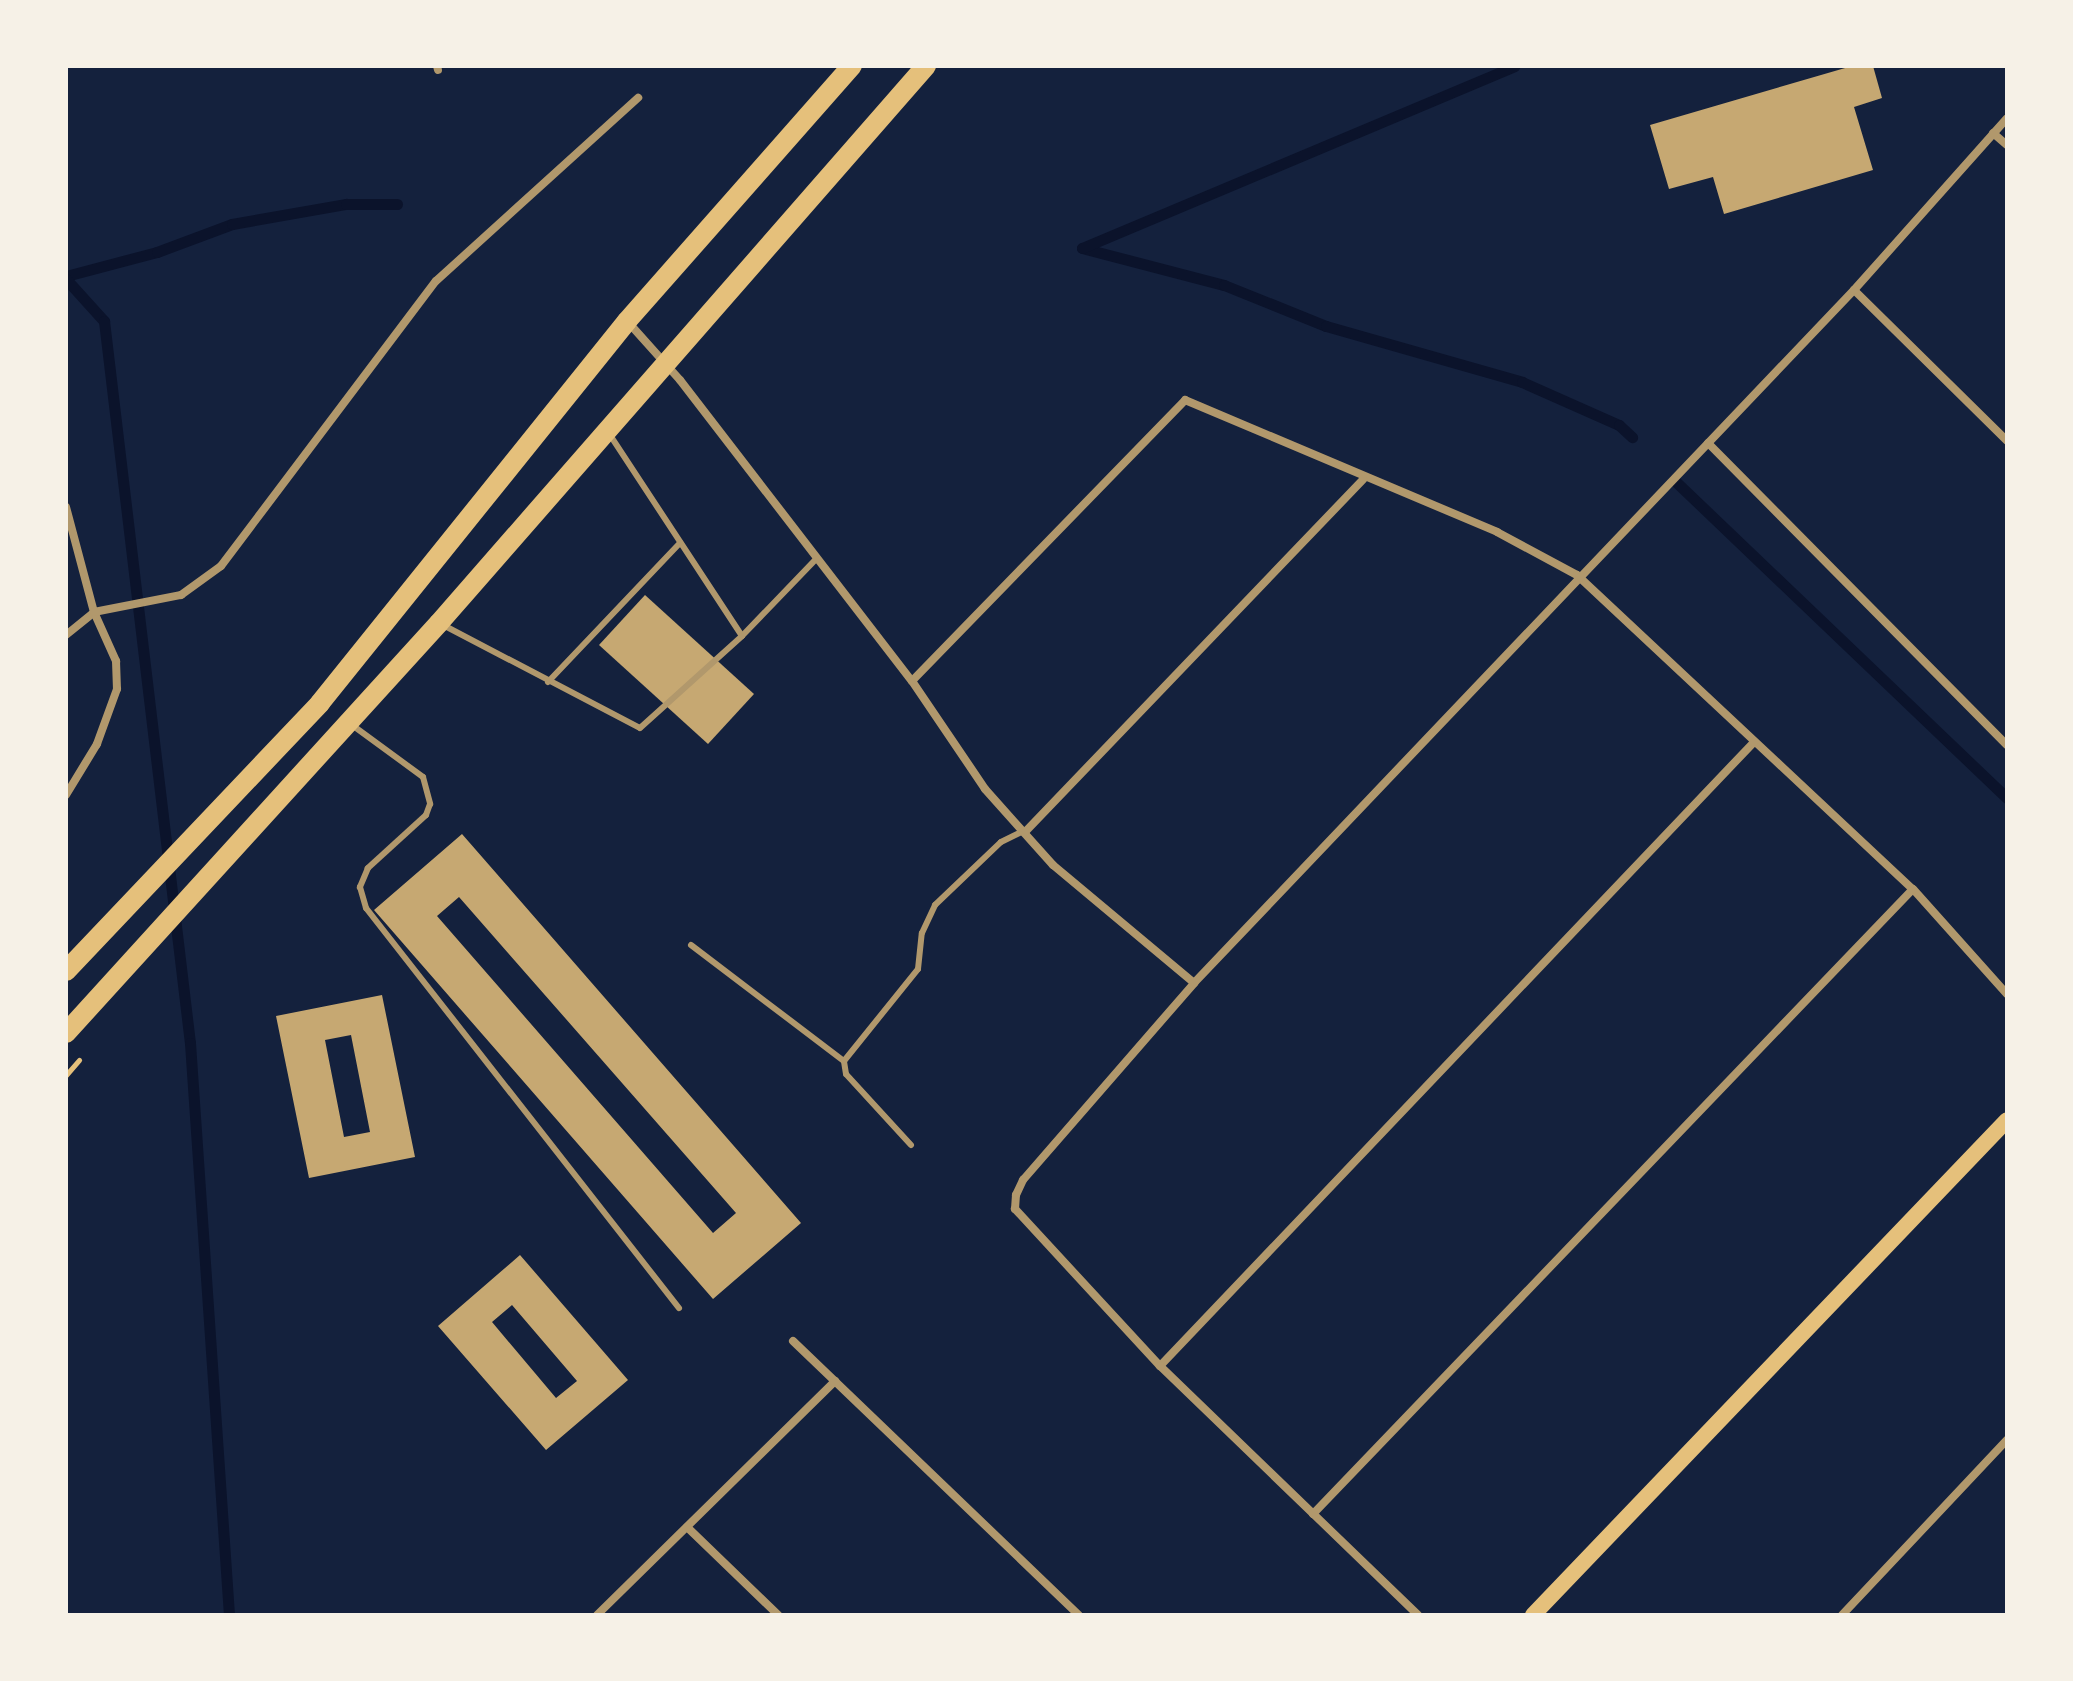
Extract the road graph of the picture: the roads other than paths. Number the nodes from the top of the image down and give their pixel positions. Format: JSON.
{"nodes":[{"id":1,"x":852,"y":66,"type":"edge"},
{"id":2,"x":926,"y":66,"type":"edge"},
{"id":3,"x":638,"y":98,"type":"dead end"},
{"id":4,"x":2007,"y":118,"type":"edge"},
{"id":5,"x":1993,"y":133,"type":"junction"},
{"id":6,"x":2007,"y":145,"type":"edge"},
{"id":7,"x":1854,"y":290,"type":"junction"},
{"id":8,"x":627,"y":321,"type":"junction"},
{"id":9,"x":667,"y":365,"type":"junction"},
{"id":10,"x":607,"y":431,"type":"junction"},
{"id":11,"x":2007,"y":441,"type":"edge"},
{"id":12,"x":1708,"y":443,"type":"junction"},
{"id":13,"x":1363,"y":479,"type":"junction"},
{"id":14,"x":66,"y":507,"type":"edge"},
{"id":15,"x":680,"y":543,"type":"junction"},
{"id":16,"x":816,"y":559,"type":"junction"},
{"id":17,"x":1577,"y":575,"type":"junction"},
{"id":18,"x":94,"y":612,"type":"junction"},
{"id":19,"x":439,"y":623,"type":"junction"},
{"id":20,"x":66,"y":635,"type":"edge"},
{"id":21,"x":742,"y":636,"type":"junction"},
{"id":22,"x":912,"y":681,"type":"junction"},
{"id":23,"x":548,"y":682,"type":"junction"},
{"id":24,"x":348,"y":723,"type":"junction"},
{"id":25,"x":1754,"y":742,"type":"junction"},
{"id":26,"x":2007,"y":745,"type":"edge"},
{"id":27,"x":66,"y":795,"type":"edge"},
{"id":28,"x":1026,"y":831,"type":"junction"},
{"id":29,"x":1913,"y":889,"type":"junction"},
{"id":30,"x":691,"y":945,"type":"dead end"},
{"id":31,"x":66,"y":971,"type":"edge"},
{"id":32,"x":1194,"y":983,"type":"junction"},
{"id":33,"x":2007,"y":994,"type":"edge"},
{"id":34,"x":66,"y":1033,"type":"edge"},
{"id":35,"x":844,"y":1061,"type":"junction"},
{"id":36,"x":2007,"y":1120,"type":"edge"},
{"id":37,"x":911,"y":1145,"type":"dead end"},
{"id":38,"x":679,"y":1308,"type":"dead end"},
{"id":39,"x":793,"y":1341,"type":"dead end"},
{"id":40,"x":1160,"y":1366,"type":"junction"},
{"id":41,"x":835,"y":1381,"type":"junction"},
{"id":42,"x":2007,"y":1440,"type":"edge"},
{"id":43,"x":1313,"y":1514,"type":"junction"},
{"id":44,"x":687,"y":1527,"type":"junction"},
{"id":45,"x":597,"y":1615,"type":"edge"},
{"id":46,"x":778,"y":1615,"type":"edge"},
{"id":47,"x":1079,"y":1615,"type":"edge"},
{"id":48,"x":1418,"y":1615,"type":"edge"},
{"id":49,"x":1533,"y":1615,"type":"edge"},
{"id":50,"x":1842,"y":1615,"type":"edge"}],
"edges":[{"from":1,"to":8,"type":"main road"},
{"from":2,"to":9,"type":"main road"},
{"from":3,"to":18,"type":"street"},
{"from":4,"to":5,"type":"street"},
{"from":5,"to":6,"type":"street"},
{"from":5,"to":7,"type":"street"},
{"from":7,"to":11,"type":"street"},
{"from":7,"to":12,"type":"street"},
{"from":8,"to":9,"type":"street"},
{"from":8,"to":31,"type":"main road"},
{"from":9,"to":10,"type":"main road"},
{"from":9,"to":16,"type":"street"},
{"from":10,"to":15,"type":"lane"},
{"from":10,"to":19,"type":"main road"},
{"from":12,"to":17,"type":"street"},
{"from":12,"to":26,"type":"street"},
{"from":13,"to":17,"type":"street"},
{"from":13,"to":22,"type":"street"},
{"from":13,"to":28,"type":"street"},
{"from":14,"to":18,"type":"street"},
{"from":15,"to":21,"type":"lane"},
{"from":15,"to":23,"type":"lane"},
{"from":16,"to":21,"type":"lane"},
{"from":16,"to":22,"type":"street"},
{"from":17,"to":25,"type":"street"},
{"from":17,"to":32,"type":"street"},
{"from":18,"to":20,"type":"street"},
{"from":18,"to":27,"type":"street"},
{"from":19,"to":23,"type":"lane"},
{"from":19,"to":24,"type":"main road"},
{"from":21,"to":23,"type":"lane"},
{"from":22,"to":28,"type":"street"},
{"from":24,"to":34,"type":"main road"},
{"from":24,"to":38,"type":"lane"},
{"from":25,"to":29,"type":"street"},
{"from":25,"to":40,"type":"street"},
{"from":28,"to":32,"type":"street"},
{"from":28,"to":35,"type":"lane"},
{"from":29,"to":33,"type":"street"},
{"from":29,"to":43,"type":"street"},
{"from":30,"to":35,"type":"lane"},
{"from":32,"to":40,"type":"street"},
{"from":35,"to":37,"type":"lane"},
{"from":36,"to":49,"type":"main road"},
{"from":39,"to":41,"type":"street"},
{"from":40,"to":43,"type":"street"},
{"from":41,"to":44,"type":"street"},
{"from":41,"to":47,"type":"street"},
{"from":42,"to":50,"type":"street"},
{"from":43,"to":48,"type":"street"},
{"from":44,"to":45,"type":"street"},
{"from":44,"to":46,"type":"street"}]}
